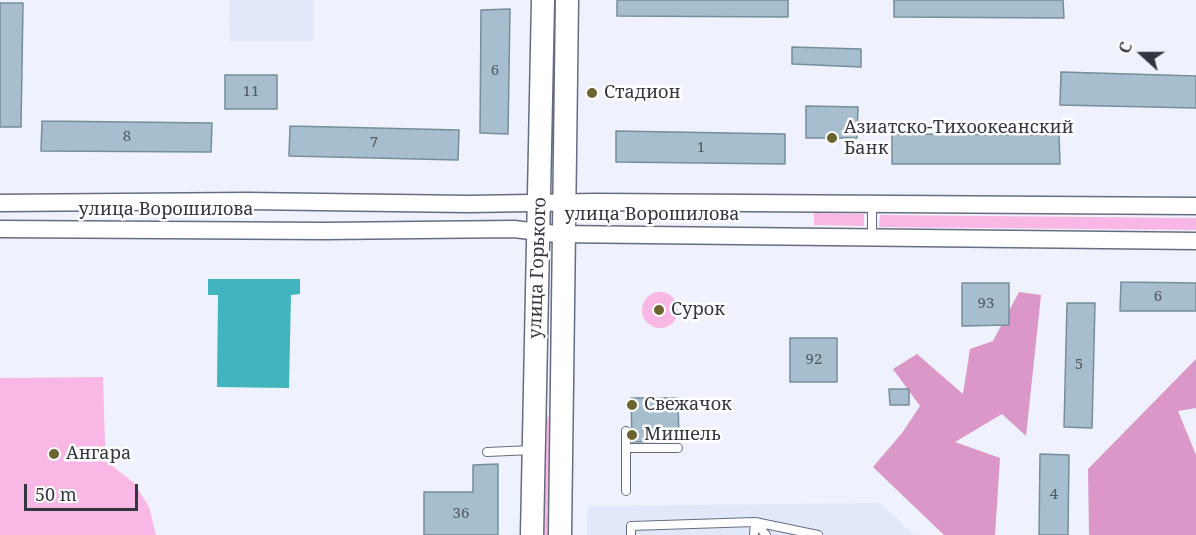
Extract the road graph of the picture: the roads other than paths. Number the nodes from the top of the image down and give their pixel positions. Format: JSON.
{"nodes":[{"id":1,"x":543,"y":0,"type":"edge"},
{"id":2,"x":567,"y":0,"type":"edge"},
{"id":3,"x":0,"y":202,"type":"edge"},
{"id":4,"x":540,"y":202,"type":"junction"},
{"id":5,"x":563,"y":203,"type":"junction"},
{"id":6,"x":872,"y":204,"type":"junction"},
{"id":7,"x":1196,"y":206,"type":"edge"},
{"id":8,"x":0,"y":229,"type":"edge"},
{"id":9,"x":538,"y":233,"type":"junction"},
{"id":10,"x":562,"y":233,"type":"junction"},
{"id":11,"x":872,"y":237,"type":"junction"},
{"id":12,"x":1196,"y":241,"type":"edge"},
{"id":13,"x":626,"y":430,"type":"dead end"},
{"id":14,"x":626,"y":448,"type":"junction"},
{"id":15,"x":678,"y":448,"type":"dead end"},
{"id":16,"x":533,"y":450,"type":"junction"},
{"id":17,"x":487,"y":452,"type":"dead end"},
{"id":18,"x":626,"y":492,"type":"dead end"},
{"id":19,"x":754,"y":522,"type":"junction"},
{"id":20,"x":532,"y":535,"type":"edge"},
{"id":21,"x":560,"y":535,"type":"edge"},
{"id":22,"x":631,"y":535,"type":"edge"},
{"id":23,"x":754,"y":535,"type":"edge"},
{"id":24,"x":766,"y":535,"type":"edge"},
{"id":25,"x":818,"y":535,"type":"edge"}],
"edges":[{"from":1,"to":4,"type":"main road","name":"улица Горького"},
{"from":2,"to":5,"type":"main road","name":"улица Горького"},
{"from":3,"to":4,"type":"street","name":"улица Ворошилова"},
{"from":4,"to":5,"type":"street","name":"улица Ворошилова"},
{"from":4,"to":9,"type":"main road","name":"улица Горького"},
{"from":5,"to":6,"type":"street","name":"улица Ворошилова"},
{"from":5,"to":10,"type":"main road","name":"улица Горького"},
{"from":6,"to":7,"type":"street","name":"улица Ворошилова"},
{"from":6,"to":11,"type":"lane"},
{"from":8,"to":9,"type":"street","name":"улица Ворошилова"},
{"from":9,"to":10,"type":"street","name":"улица Ворошилова"},
{"from":9,"to":16,"type":"main road","name":"улица Горького"},
{"from":10,"to":11,"type":"street","name":"улица Ворошилова"},
{"from":10,"to":21,"type":"main road","name":"улица Горького"},
{"from":11,"to":12,"type":"street","name":"улица Ворошилова"},
{"from":13,"to":14,"type":"lane"},
{"from":14,"to":15,"type":"lane"},
{"from":14,"to":18,"type":"lane"},
{"from":16,"to":17,"type":"lane"},
{"from":16,"to":20,"type":"main road","name":"улица Горького"},
{"from":19,"to":22,"type":"lane"},
{"from":19,"to":23,"type":"lane"},
{"from":19,"to":24,"type":"lane"},
{"from":19,"to":25,"type":"lane"}]}
